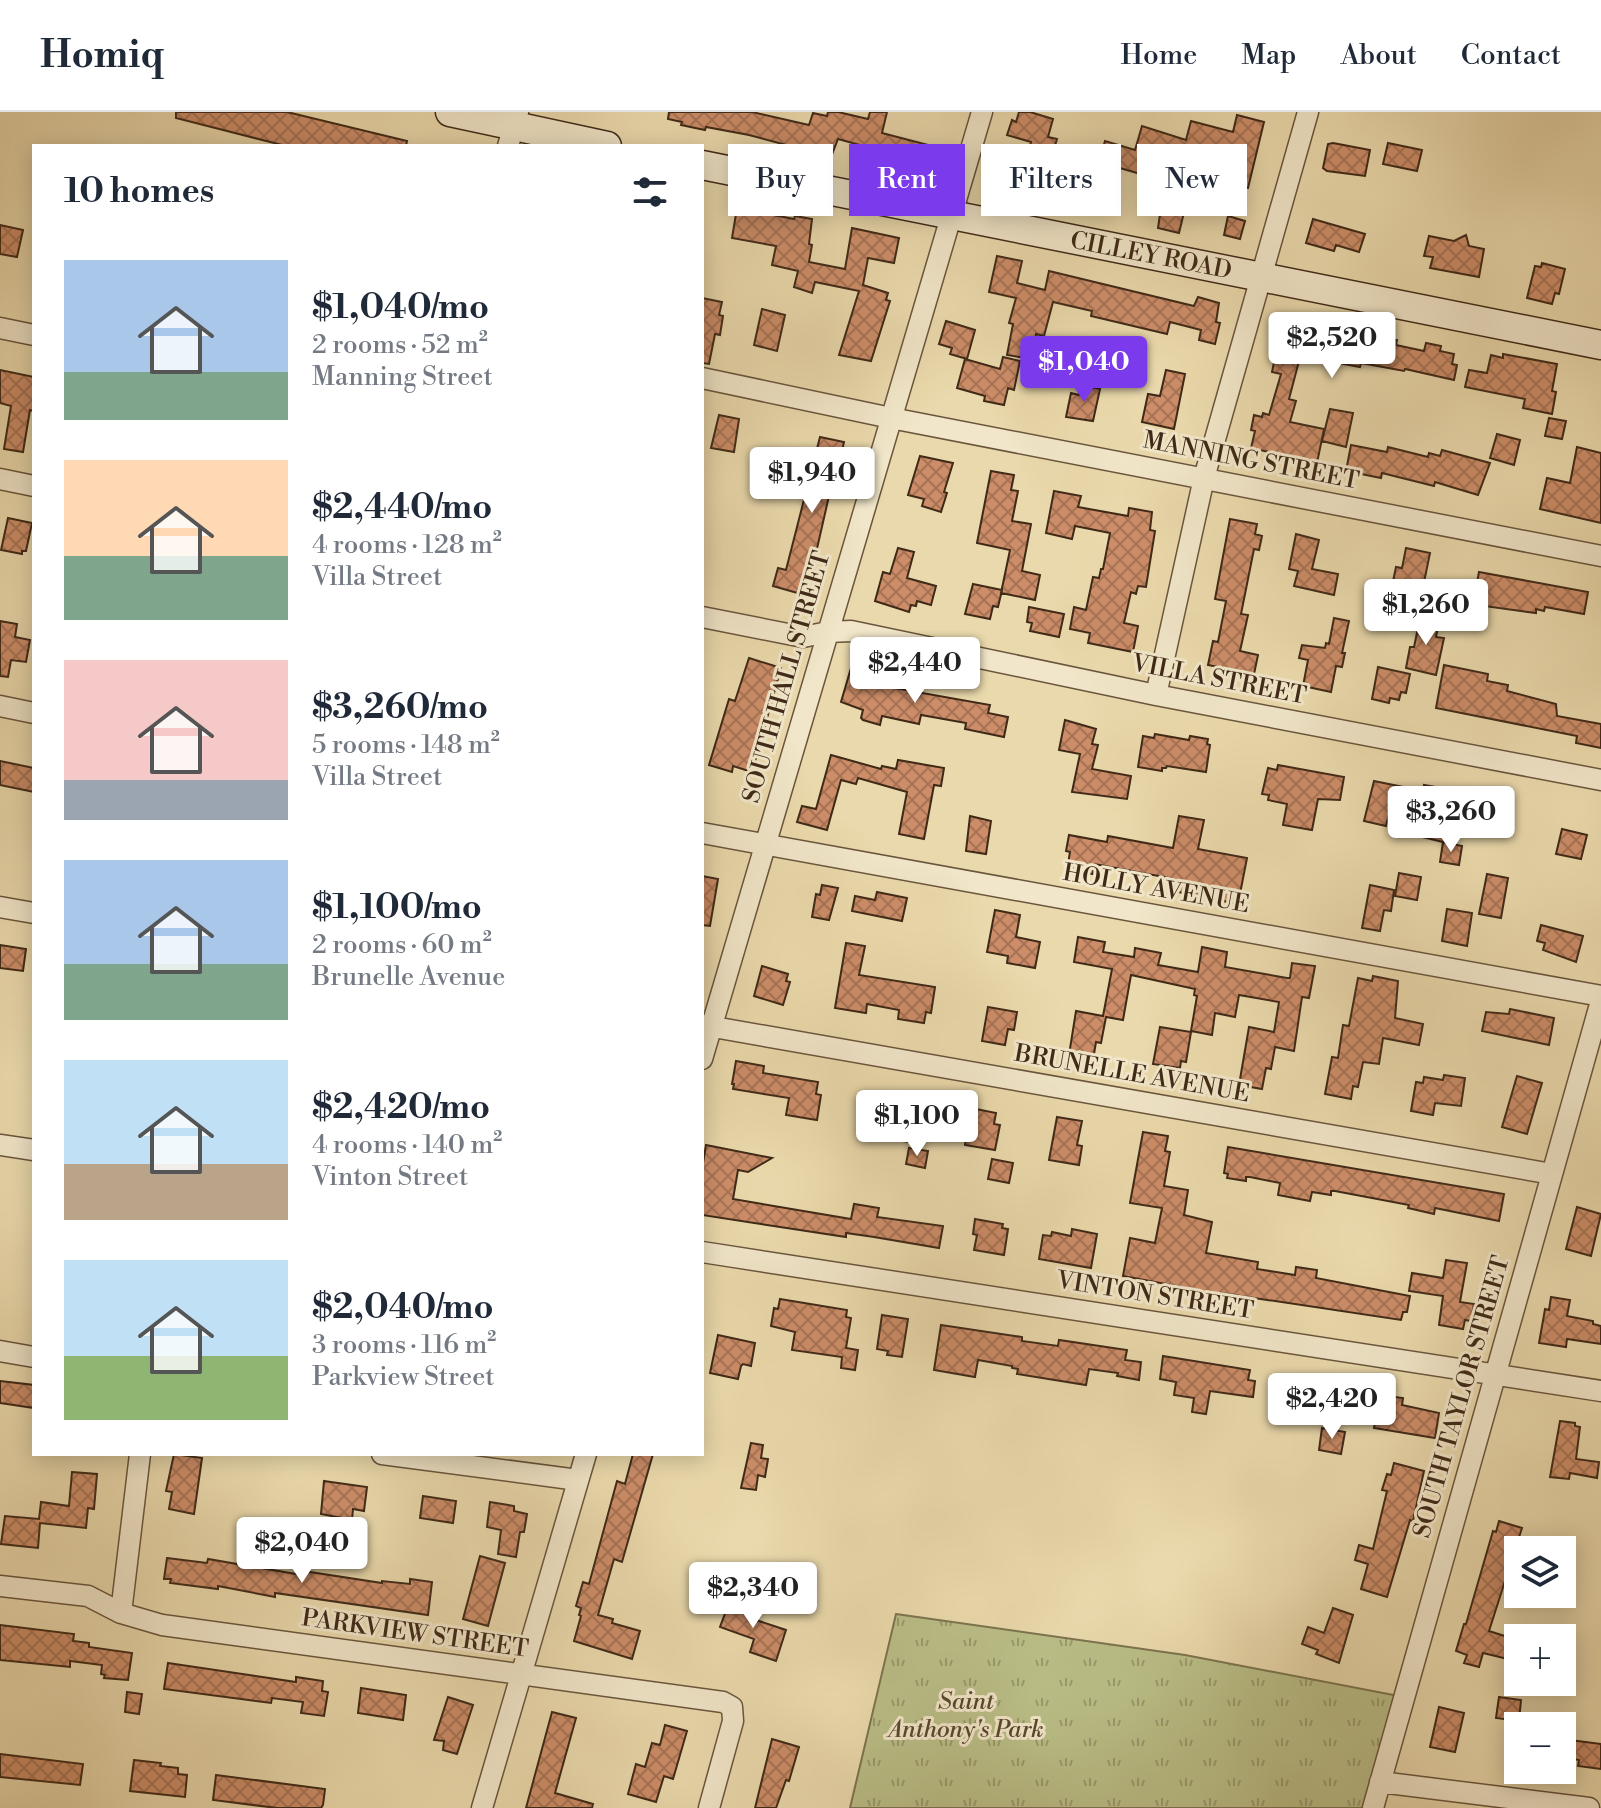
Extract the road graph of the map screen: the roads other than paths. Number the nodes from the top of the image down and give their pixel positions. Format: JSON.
{"nodes":[{"id":1,"x":450,"y":112,"type":"edge"},
{"id":2,"x":982,"y":112,"type":"edge"},
{"id":3,"x":1308,"y":112,"type":"edge"},
{"id":4,"x":513,"y":128,"type":"edge"},
{"id":5,"x":597,"y":144,"type":"edge"},
{"id":6,"x":704,"y":165,"type":"edge"},
{"id":7,"x":965,"y":167,"type":"edge"},
{"id":8,"x":849,"y":195,"type":"edge"},
{"id":9,"x":950,"y":216,"type":"joint"},
{"id":10,"x":1260,"y":277,"type":"junction"},
{"id":11,"x":0,"y":328,"type":"edge"},
{"id":12,"x":32,"y":335,"type":"edge"},
{"id":13,"x":1601,"y":345,"type":"edge"},
{"id":14,"x":704,"y":378,"type":"edge"},
{"id":15,"x":891,"y":418,"type":"junction"},
{"id":16,"x":1204,"y":478,"type":"junction"},
{"id":17,"x":0,"y":479,"type":"edge"},
{"id":18,"x":32,"y":486,"type":"edge"},
{"id":19,"x":1601,"y":556,"type":"edge"},
{"id":20,"x":704,"y":617,"type":"edge"},
{"id":21,"x":828,"y":632,"type":"junction"},
{"id":22,"x":1156,"y":695,"type":"junction"},
{"id":23,"x":0,"y":706,"type":"edge"},
{"id":24,"x":32,"y":713,"type":"edge"},
{"id":25,"x":1601,"y":780,"type":"edge"},
{"id":26,"x":704,"y":833,"type":"edge"},
{"id":27,"x":765,"y":844,"type":"junction"},
{"id":28,"x":0,"y":907,"type":"edge"},
{"id":29,"x":32,"y":913,"type":"edge"},
{"id":30,"x":1601,"y":999,"type":"edge"},
{"id":31,"x":707,"y":1026,"type":"edge"},
{"id":32,"x":704,"y":1046,"type":"edge"},
{"id":33,"x":0,"y":1145,"type":"edge"},
{"id":34,"x":32,"y":1150,"type":"edge"},
{"id":35,"x":1552,"y":1174,"type":"junction"},
{"id":36,"x":704,"y":1252,"type":"edge"},
{"id":37,"x":0,"y":1351,"type":"edge"},
{"id":38,"x":32,"y":1357,"type":"edge"},
{"id":39,"x":1495,"y":1375,"type":"junction"},
{"id":40,"x":1601,"y":1391,"type":"edge"},
{"id":41,"x":140,"y":1456,"type":"edge"},
{"id":42,"x":397,"y":1456,"type":"edge"},
{"id":43,"x":585,"y":1456,"type":"edge"},
{"id":44,"x":578,"y":1480,"type":"junction"},
{"id":45,"x":0,"y":1586,"type":"edge"},
{"id":46,"x":121,"y":1613,"type":"junction"},
{"id":47,"x":521,"y":1674,"type":"junction"},
{"id":48,"x":1380,"y":1782,"type":"junction"},
{"id":49,"x":482,"y":1808,"type":"edge"},
{"id":50,"x":709,"y":1808,"type":"edge"},
{"id":51,"x":1373,"y":1808,"type":"edge"},
{"id":52,"x":1589,"y":1808,"type":"edge"}],
"edges":[{"from":1,"to":4,"type":"street"},
{"from":2,"to":7,"type":"street","name":"SOUTH HALL STREET"},
{"from":3,"to":10,"type":"street"},
{"from":4,"to":5,"type":"street"},
{"from":6,"to":8,"type":"street","name":"CILLEY ROAD"},
{"from":9,"to":10,"type":"street","name":"CILLEY ROAD"},
{"from":9,"to":15,"type":"street","name":"SOUTH HALL STREET"},
{"from":10,"to":13,"type":"street","name":"CILLEY ROAD"},
{"from":10,"to":16,"type":"street"},
{"from":11,"to":12,"type":"street"},
{"from":14,"to":15,"type":"street","name":"MANNING STREET"},
{"from":15,"to":16,"type":"street","name":"MANNING STREET"},
{"from":15,"to":21,"type":"street","name":"SOUTH HALL STREET"},
{"from":16,"to":19,"type":"street","name":"MANNING STREET"},
{"from":16,"to":22,"type":"street"},
{"from":17,"to":18,"type":"street"},
{"from":20,"to":21,"type":"street","name":"VILLA STREET"},
{"from":21,"to":22,"type":"street","name":"VILLA STREET"},
{"from":21,"to":27,"type":"street","name":"SOUTH HALL STREET"},
{"from":22,"to":25,"type":"street","name":"VILLA STREET"},
{"from":23,"to":24,"type":"street"},
{"from":26,"to":27,"type":"street","name":"HOLLY AVENUE"},
{"from":27,"to":30,"type":"street","name":"HOLLY AVENUE"},
{"from":27,"to":31,"type":"street","name":"SOUTH HALL STREET"},
{"from":28,"to":29,"type":"street"},
{"from":30,"to":35,"type":"street","name":"SOUTH TAYLOR STREET"},
{"from":31,"to":32,"type":"street","name":"SOUTH HALL STREET"},
{"from":31,"to":35,"type":"street","name":"BRUNELLE AVENUE"},
{"from":33,"to":34,"type":"street"},
{"from":35,"to":39,"type":"street","name":"SOUTH TAYLOR STREET"},
{"from":36,"to":39,"type":"street","name":"VINTON STREET"},
{"from":37,"to":38,"type":"street"},
{"from":39,"to":40,"type":"street","name":"VINTON STREET"},
{"from":39,"to":48,"type":"street","name":"SOUTH TAYLOR STREET"},
{"from":41,"to":46,"type":"street"},
{"from":42,"to":44,"type":"street"},
{"from":43,"to":44,"type":"street"},
{"from":44,"to":47,"type":"street"},
{"from":45,"to":46,"type":"street","name":"PARKVIEW STREET"},
{"from":46,"to":47,"type":"street","name":"PARKVIEW STREET"},
{"from":47,"to":49,"type":"street"},
{"from":47,"to":50,"type":"street","name":"PARKVIEW STREET"},
{"from":48,"to":51,"type":"street","name":"SOUTH TAYLOR STREET"},
{"from":48,"to":52,"type":"street"}]}
